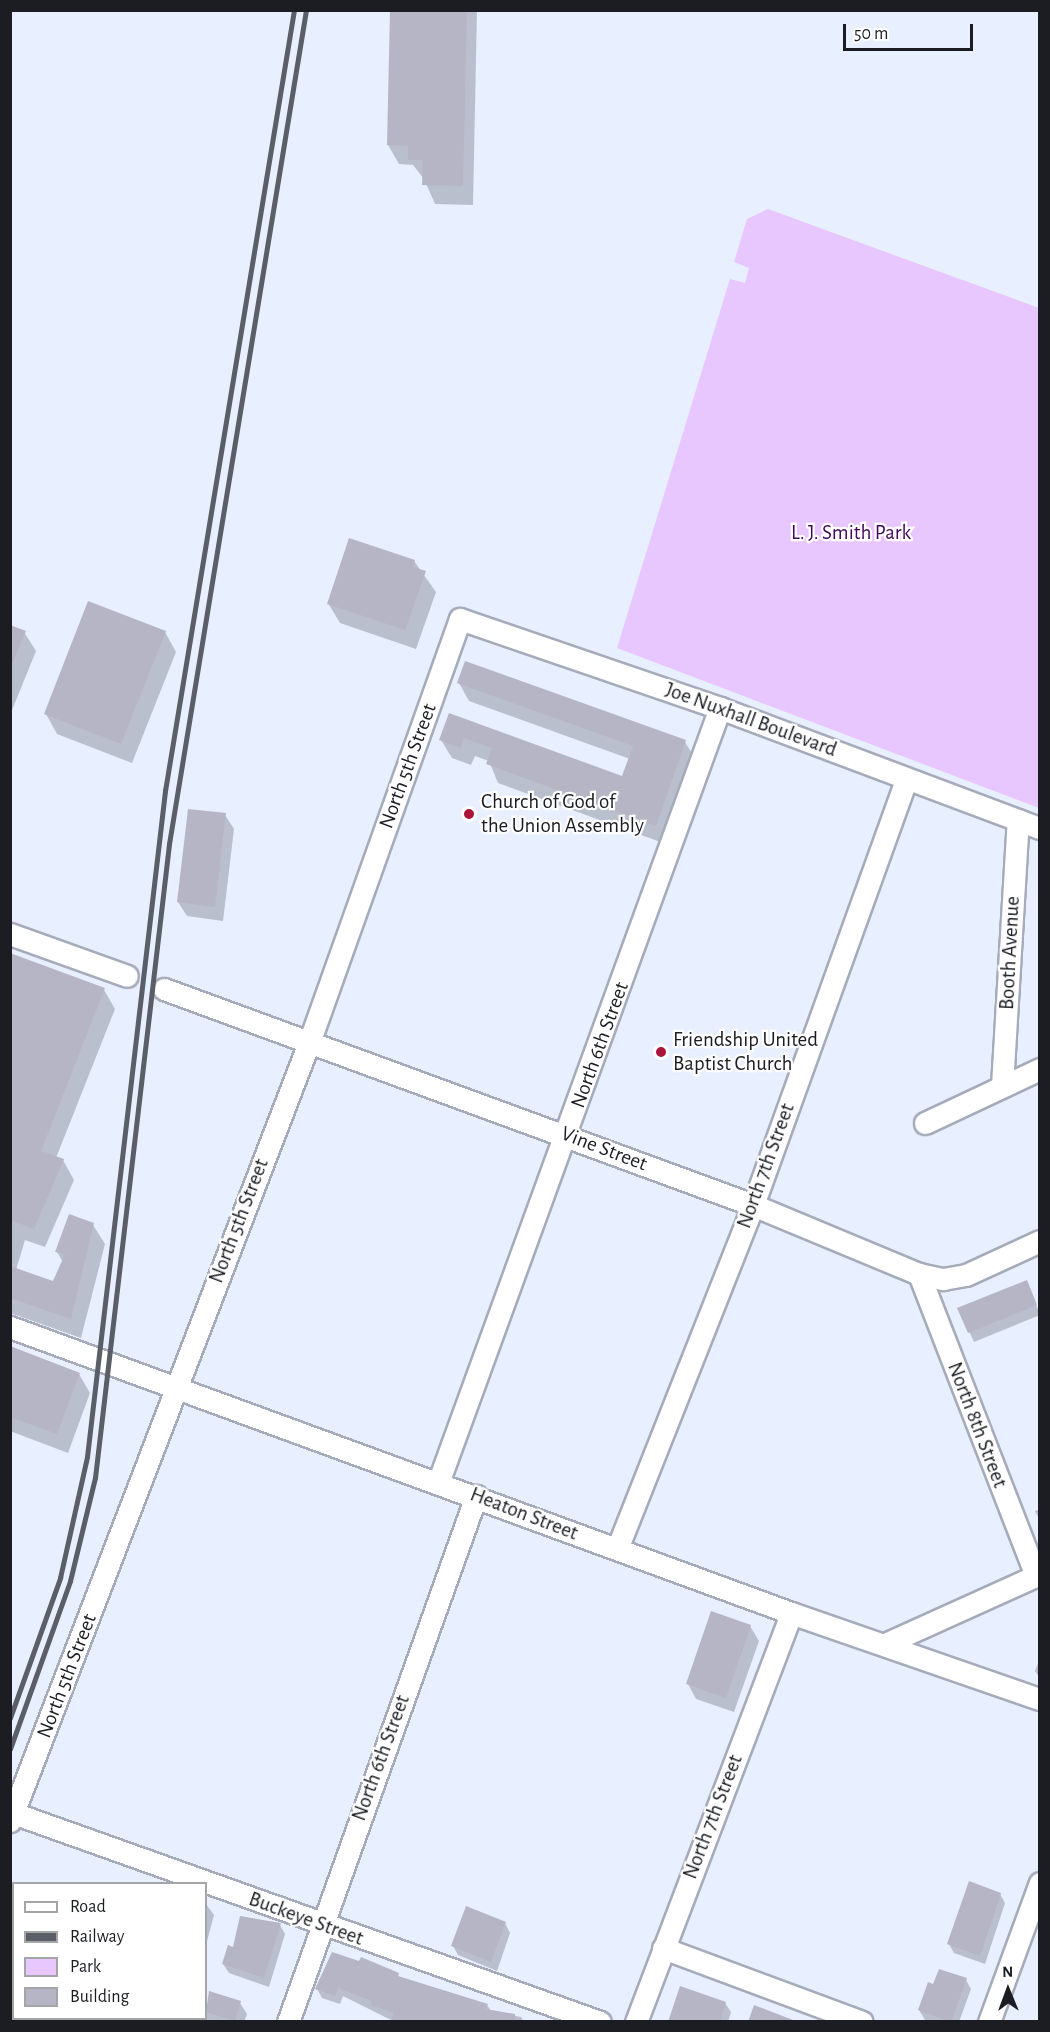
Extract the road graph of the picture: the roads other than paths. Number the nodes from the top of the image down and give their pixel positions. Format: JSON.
{"nodes":[{"id":1,"x":460,"y":619,"type":"joint"},
{"id":2,"x":720,"y":708,"type":"junction"},
{"id":3,"x":906,"y":779,"type":"junction"},
{"id":4,"x":1018,"y":820,"type":"junction"},
{"id":5,"x":1040,"y":828,"type":"edge"},
{"id":6,"x":10,"y":934,"type":"edge"},
{"id":7,"x":127,"y":976,"type":"dead end"},
{"id":8,"x":164,"y":989,"type":"dead end"},
{"id":9,"x":310,"y":1040,"type":"junction"},
{"id":10,"x":1040,"y":1069,"type":"edge"},
{"id":11,"x":1002,"y":1086,"type":"junction"},
{"id":12,"x":925,"y":1123,"type":"dead end"},
{"id":13,"x":568,"y":1135,"type":"junction"},
{"id":14,"x":753,"y":1205,"type":"junction"},
{"id":15,"x":1040,"y":1241,"type":"edge"},
{"id":16,"x":919,"y":1274,"type":"junction"},
{"id":17,"x":10,"y":1327,"type":"edge"},
{"id":18,"x":174,"y":1388,"type":"junction"},
{"id":19,"x":438,"y":1483,"type":"junction"},
{"id":20,"x":476,"y":1496,"type":"junction"},
{"id":21,"x":617,"y":1549,"type":"junction"},
{"id":22,"x":1038,"y":1575,"type":"edge"},
{"id":23,"x":791,"y":1613,"type":"junction"},
{"id":24,"x":885,"y":1644,"type":"junction"},
{"id":25,"x":1040,"y":1699,"type":"edge"},
{"id":26,"x":12,"y":1817,"type":"edge"},
{"id":27,"x":199,"y":1882,"type":"edge"},
{"id":28,"x":1040,"y":1883,"type":"edge"},
{"id":29,"x":207,"y":1885,"type":"edge"},
{"id":30,"x":322,"y":1925,"type":"junction"},
{"id":31,"x":663,"y":1948,"type":"junction"},
{"id":32,"x":288,"y":2022,"type":"edge"},
{"id":33,"x":600,"y":2022,"type":"edge"},
{"id":34,"x":636,"y":2022,"type":"edge"},
{"id":35,"x":862,"y":2022,"type":"edge"},
{"id":36,"x":989,"y":2022,"type":"edge"}],
"edges":[{"from":1,"to":2,"type":"street","name":"Joe Nuxhall Boulevard"},
{"from":1,"to":9,"type":"street","name":"North 5th Street"},
{"from":2,"to":3,"type":"street","name":"Joe Nuxhall Boulevard"},
{"from":2,"to":13,"type":"street","name":"North 6th Street"},
{"from":3,"to":4,"type":"street","name":"Joe Nuxhall Boulevard"},
{"from":3,"to":14,"type":"street","name":"North 7th Street"},
{"from":4,"to":5,"type":"street","name":"Joe Nuxhall Boulevard"},
{"from":4,"to":11,"type":"street","name":"Booth Avenue"},
{"from":6,"to":7,"type":"street"},
{"from":8,"to":9,"type":"street","name":"Vine Street"},
{"from":9,"to":13,"type":"street","name":"Vine Street"},
{"from":9,"to":18,"type":"street","name":"North 5th Street"},
{"from":10,"to":11,"type":"street"},
{"from":11,"to":12,"type":"street"},
{"from":13,"to":14,"type":"street","name":"Vine Street"},
{"from":13,"to":19,"type":"street","name":"North 6th Street"},
{"from":14,"to":16,"type":"street","name":"Vine Street"},
{"from":14,"to":21,"type":"street","name":"North 7th Street"},
{"from":15,"to":16,"type":"street","name":"Vine Street"},
{"from":16,"to":22,"type":"street","name":"North 8th Street"},
{"from":17,"to":18,"type":"street","name":"Heaton Street"},
{"from":18,"to":19,"type":"street","name":"Heaton Street"},
{"from":18,"to":26,"type":"street","name":"North 5th Street"},
{"from":19,"to":20,"type":"street","name":"Heaton Street"},
{"from":20,"to":21,"type":"street","name":"Heaton Street"},
{"from":20,"to":30,"type":"street","name":"North 6th Street"},
{"from":21,"to":23,"type":"street","name":"Heaton Street"},
{"from":22,"to":24,"type":"street"},
{"from":23,"to":24,"type":"street","name":"Heaton Street"},
{"from":23,"to":31,"type":"street","name":"North 7th Street"},
{"from":24,"to":25,"type":"street","name":"Heaton Street"},
{"from":26,"to":27,"type":"street","name":"Buckeye Street"},
{"from":28,"to":36,"type":"street"},
{"from":29,"to":30,"type":"street","name":"Buckeye Street"},
{"from":30,"to":32,"type":"street","name":"North 6th Street"},
{"from":30,"to":33,"type":"street","name":"Buckeye Street"},
{"from":31,"to":34,"type":"street","name":"North 7th Street"},
{"from":31,"to":35,"type":"street"}]}
